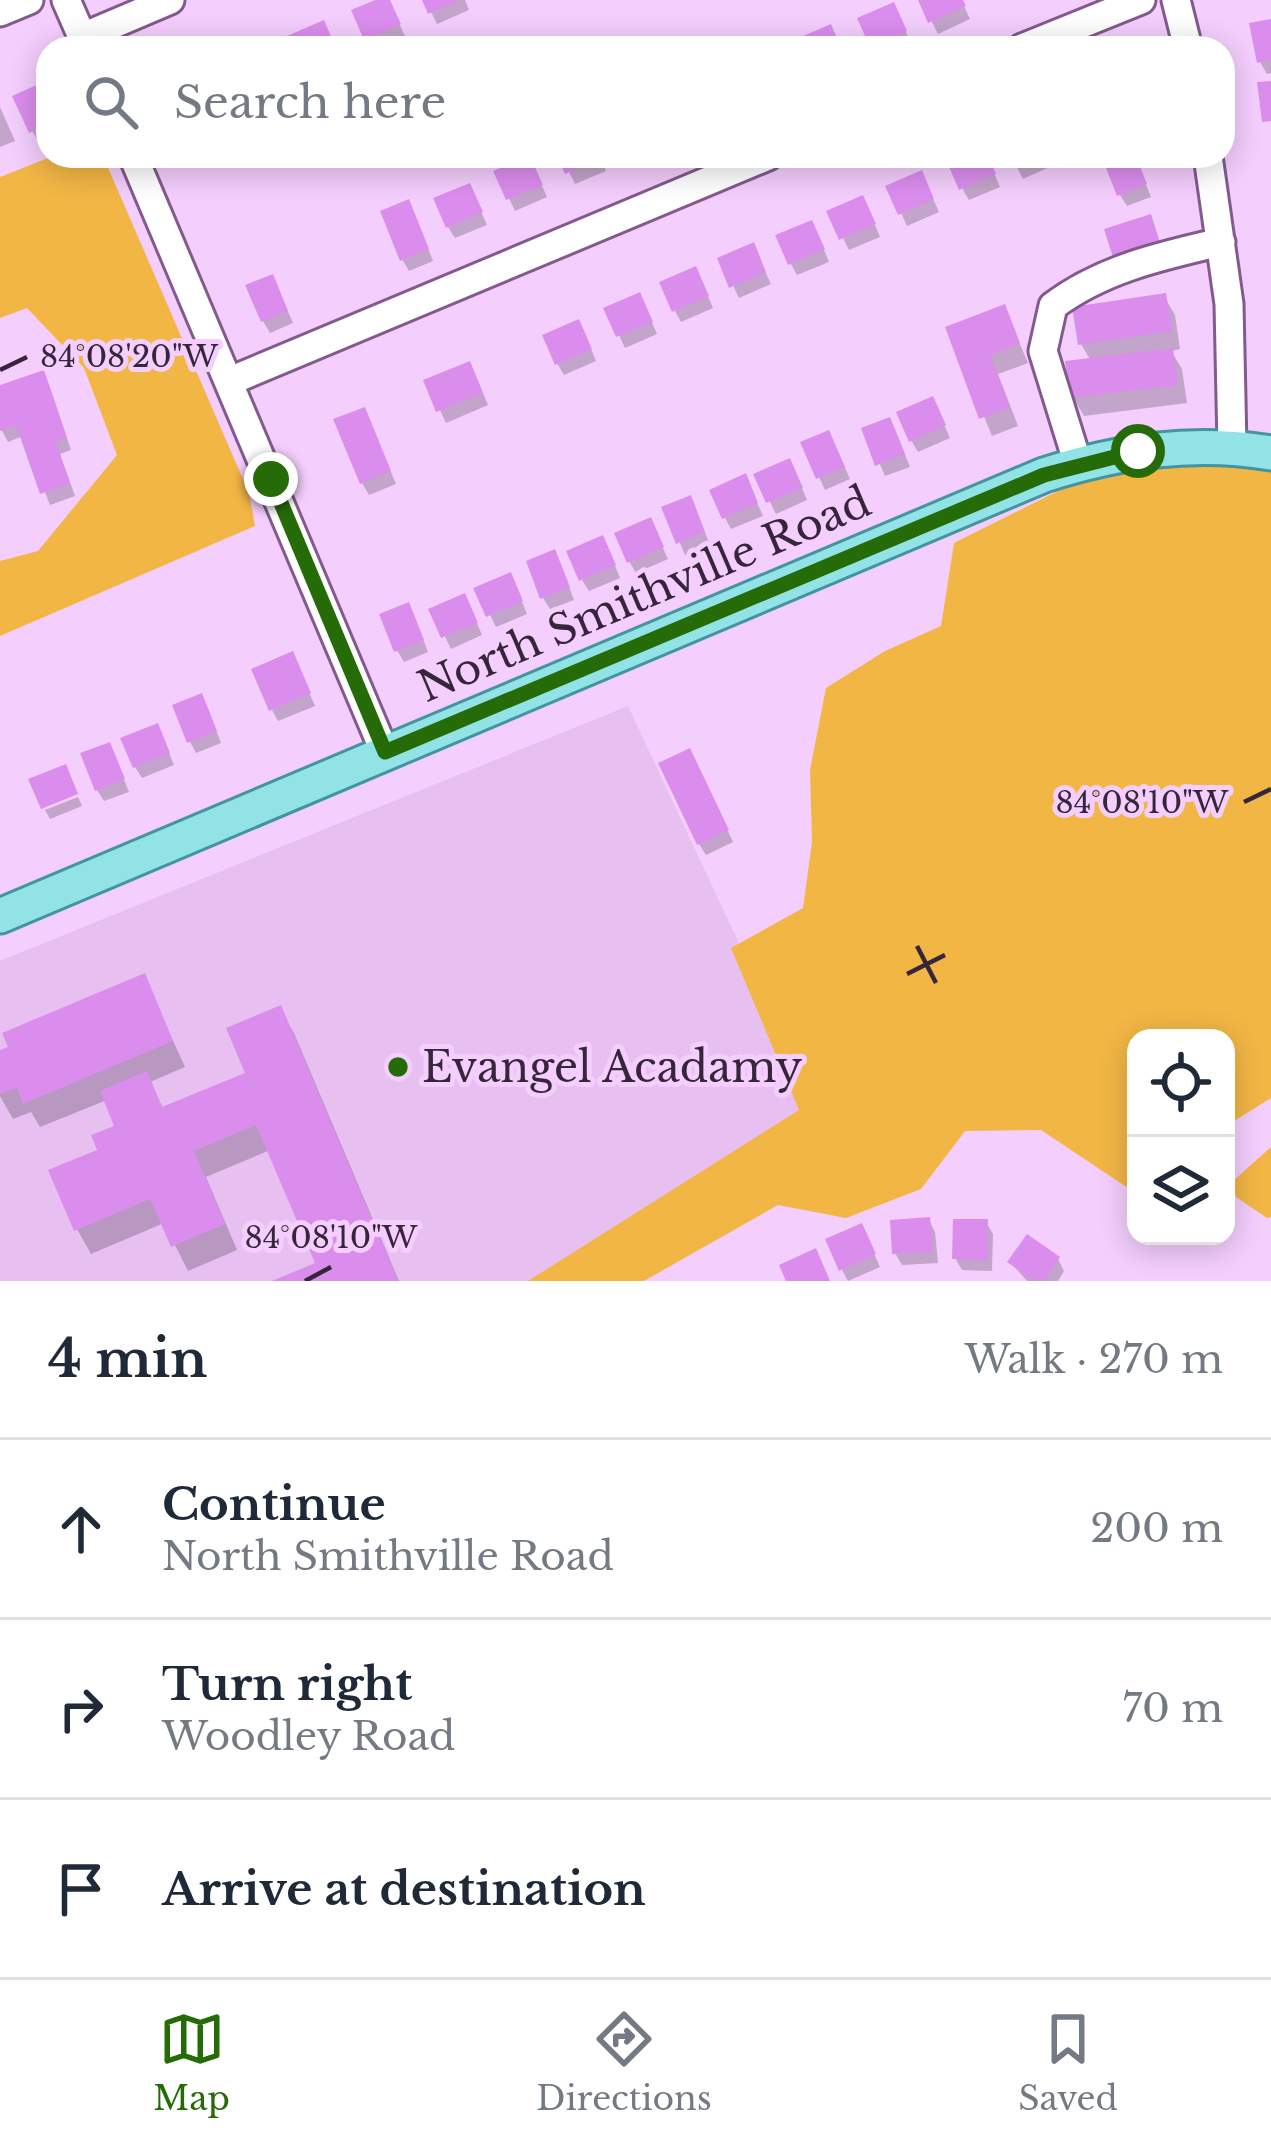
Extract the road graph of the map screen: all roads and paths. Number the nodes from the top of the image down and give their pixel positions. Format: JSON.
{"nodes":[{"id":1,"x":29,"y":0,"type":"edge"},
{"id":2,"x":66,"y":0,"type":"edge"},
{"id":3,"x":170,"y":0,"type":"edge"},
{"id":4,"x":1141,"y":0,"type":"edge"},
{"id":5,"x":1176,"y":0,"type":"edge"},
{"id":6,"x":0,"y":12,"type":"edge"},
{"id":7,"x":82,"y":36,"type":"edge"},
{"id":8,"x":99,"y":36,"type":"edge"},
{"id":9,"x":1052,"y":36,"type":"edge"},
{"id":10,"x":1184,"y":36,"type":"edge"},
{"id":11,"x":139,"y":168,"type":"edge"},
{"id":12,"x":739,"y":168,"type":"edge"},
{"id":13,"x":1210,"y":168,"type":"edge"},
{"id":14,"x":1221,"y":242,"type":"junction"},
{"id":15,"x":230,"y":381,"type":"junction"},
{"id":16,"x":1232,"y":447,"type":"junction"},
{"id":17,"x":1271,"y":454,"type":"edge"},
{"id":18,"x":1078,"y":464,"type":"junction"},
{"id":19,"x":385,"y":752,"type":"junction"},
{"id":20,"x":0,"y":916,"type":"edge"}],
"edges":[{"from":1,"to":6,"type":"street"},
{"from":2,"to":7,"type":"street"},
{"from":3,"to":8,"type":"street"},
{"from":4,"to":9,"type":"street"},
{"from":5,"to":10,"type":"street"},
{"from":11,"to":15,"type":"street"},
{"from":12,"to":15,"type":"street"},
{"from":13,"to":14,"type":"street"},
{"from":14,"to":16,"type":"street"},
{"from":14,"to":18,"type":"street"},
{"from":15,"to":19,"type":"street"},
{"from":16,"to":17,"type":"main road","name":"North Smithville Road"},
{"from":16,"to":18,"type":"main road","name":"North Smithville Road"},
{"from":18,"to":19,"type":"main road","name":"North Smithville Road"},
{"from":19,"to":20,"type":"main road","name":"North Smithville Road"}]}
